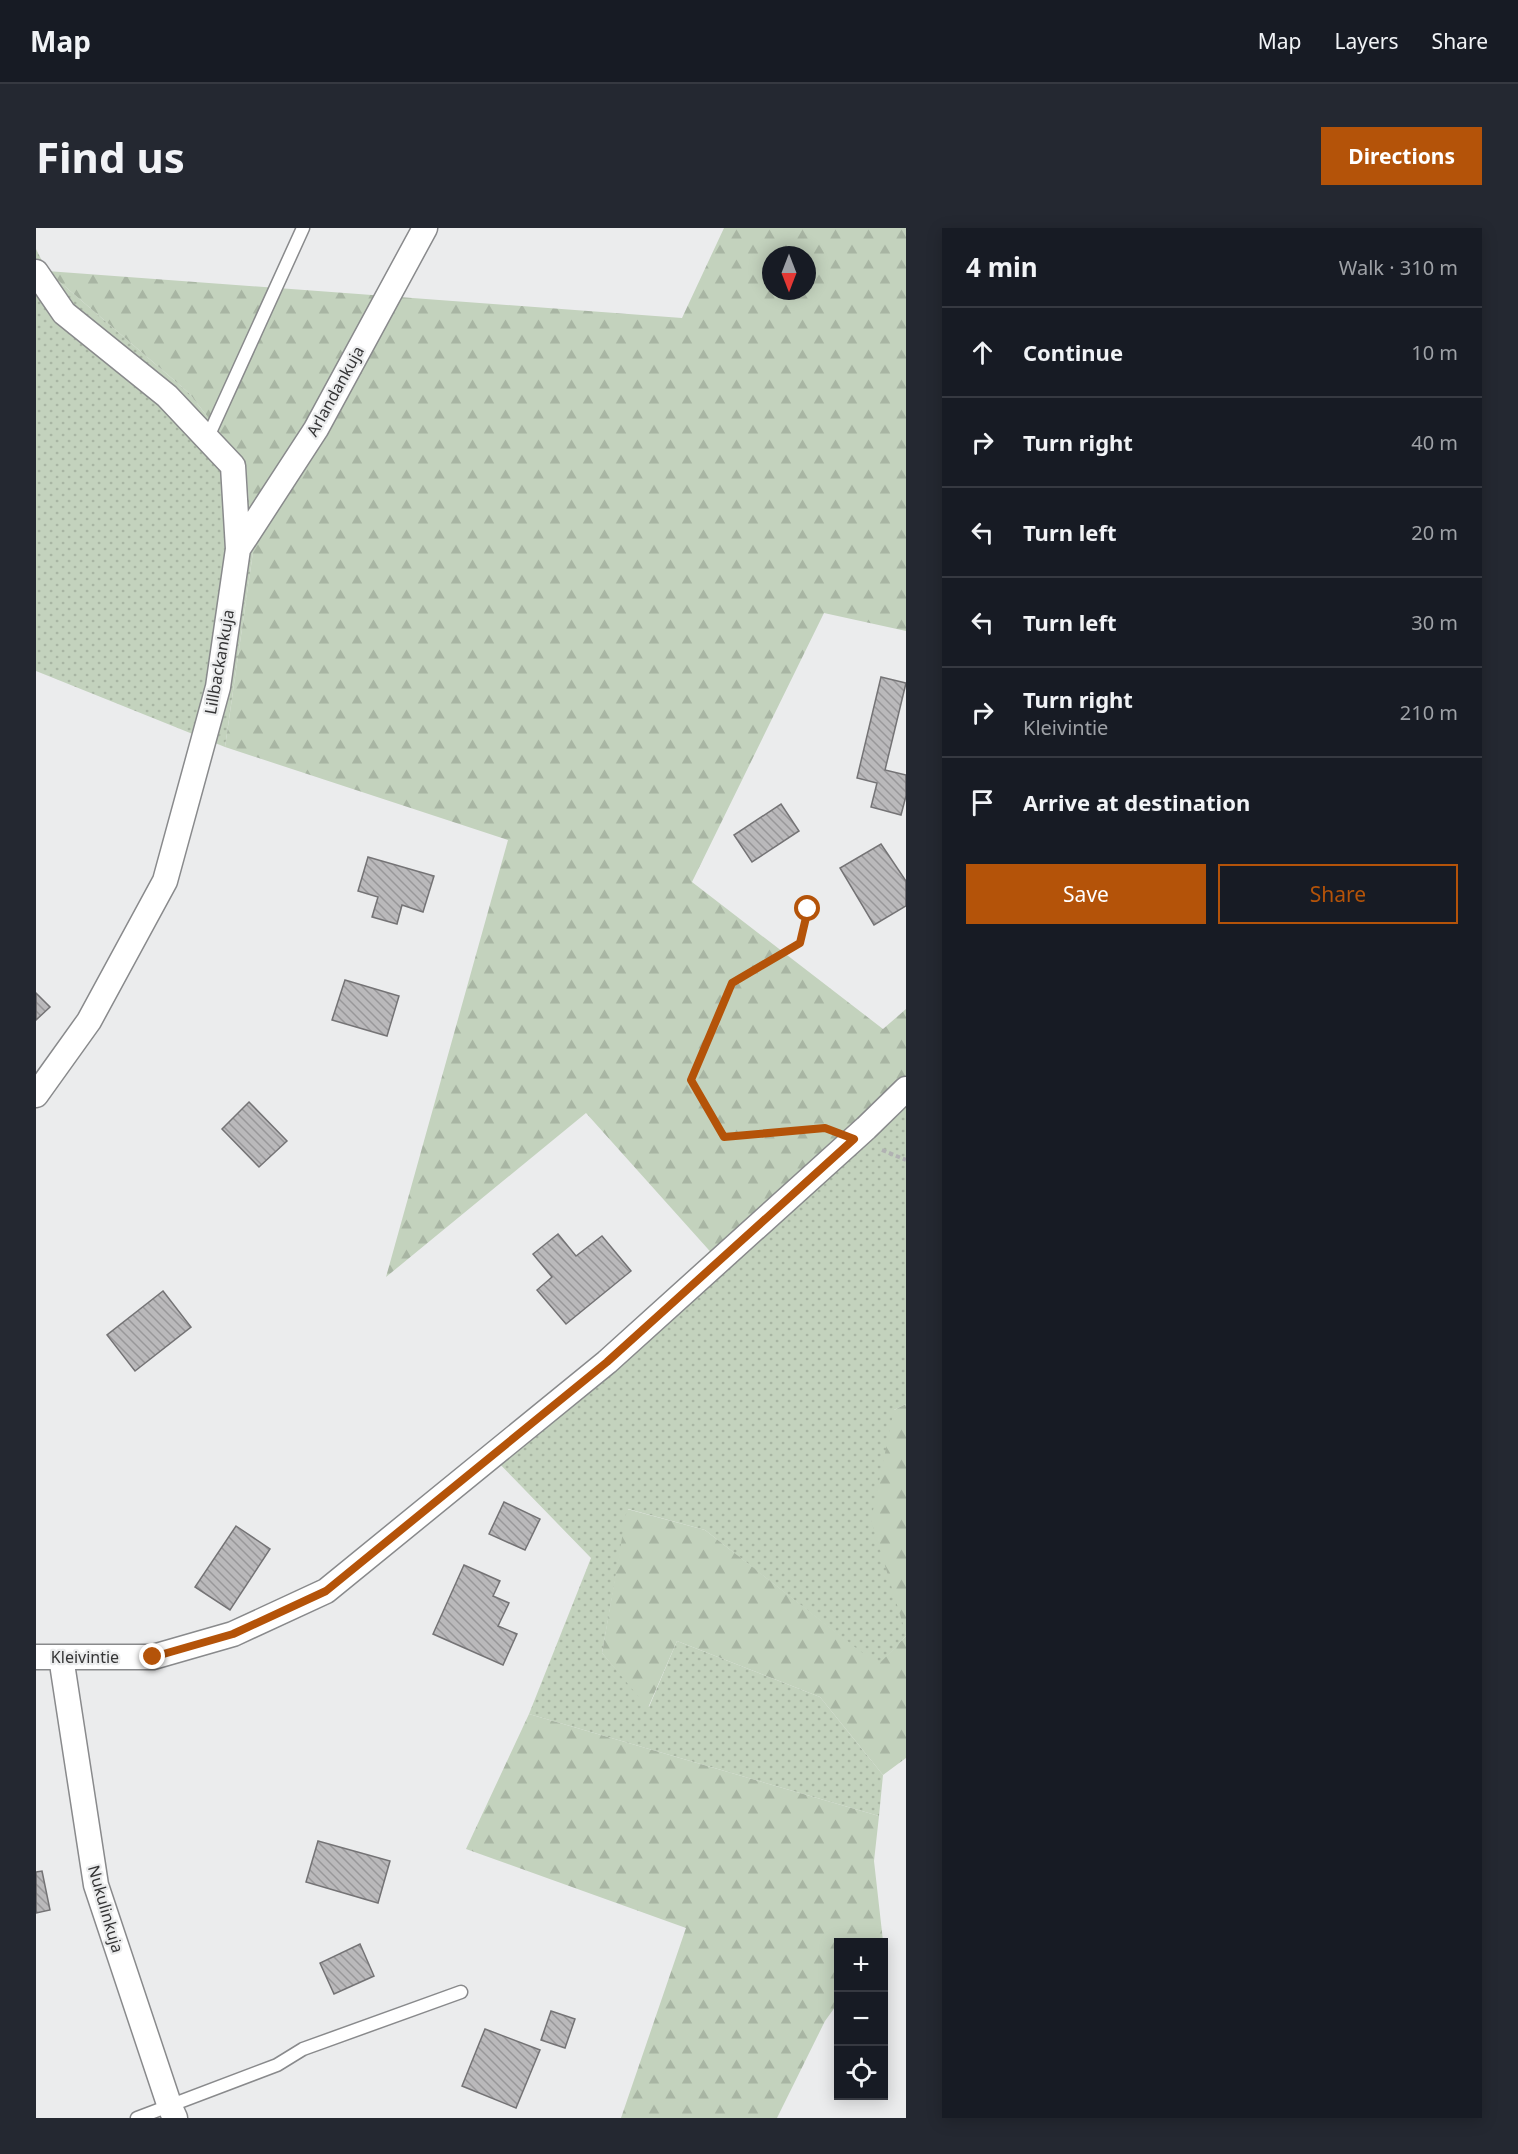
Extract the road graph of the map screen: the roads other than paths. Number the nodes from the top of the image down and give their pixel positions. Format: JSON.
{"nodes":[{"id":1,"x":303,"y":228,"type":"edge"},
{"id":2,"x":425,"y":228,"type":"edge"},
{"id":3,"x":36,"y":272,"type":"edge"},
{"id":4,"x":207,"y":439,"type":"junction"},
{"id":5,"x":238,"y":549,"type":"junction"},
{"id":6,"x":906,"y":1089,"type":"edge"},
{"id":7,"x":36,"y":1095,"type":"edge"},
{"id":8,"x":36,"y":1657,"type":"edge"},
{"id":9,"x":62,"y":1657,"type":"junction"},
{"id":10,"x":462,"y":1992,"type":"dead end"},
{"id":11,"x":172,"y":2113,"type":"edge"},
{"id":12,"x":137,"y":2118,"type":"edge"}],
"edges":[{"from":1,"to":4,"type":"lane"},
{"from":2,"to":5,"type":"street","name":"Arlandankuja"},
{"from":3,"to":4,"type":"street","name":"Lillbackankuja"},
{"from":4,"to":5,"type":"street","name":"Lillbackankuja"},
{"from":5,"to":7,"type":"street","name":"Lillbackankuja"},
{"from":6,"to":9,"type":"street","name":"Kleivintie"},
{"from":8,"to":9,"type":"street","name":"Kleivintie"},
{"from":9,"to":11,"type":"street","name":"Nukulinkuja"},
{"from":10,"to":11,"type":"lane"},
{"from":11,"to":12,"type":"lane"}]}
